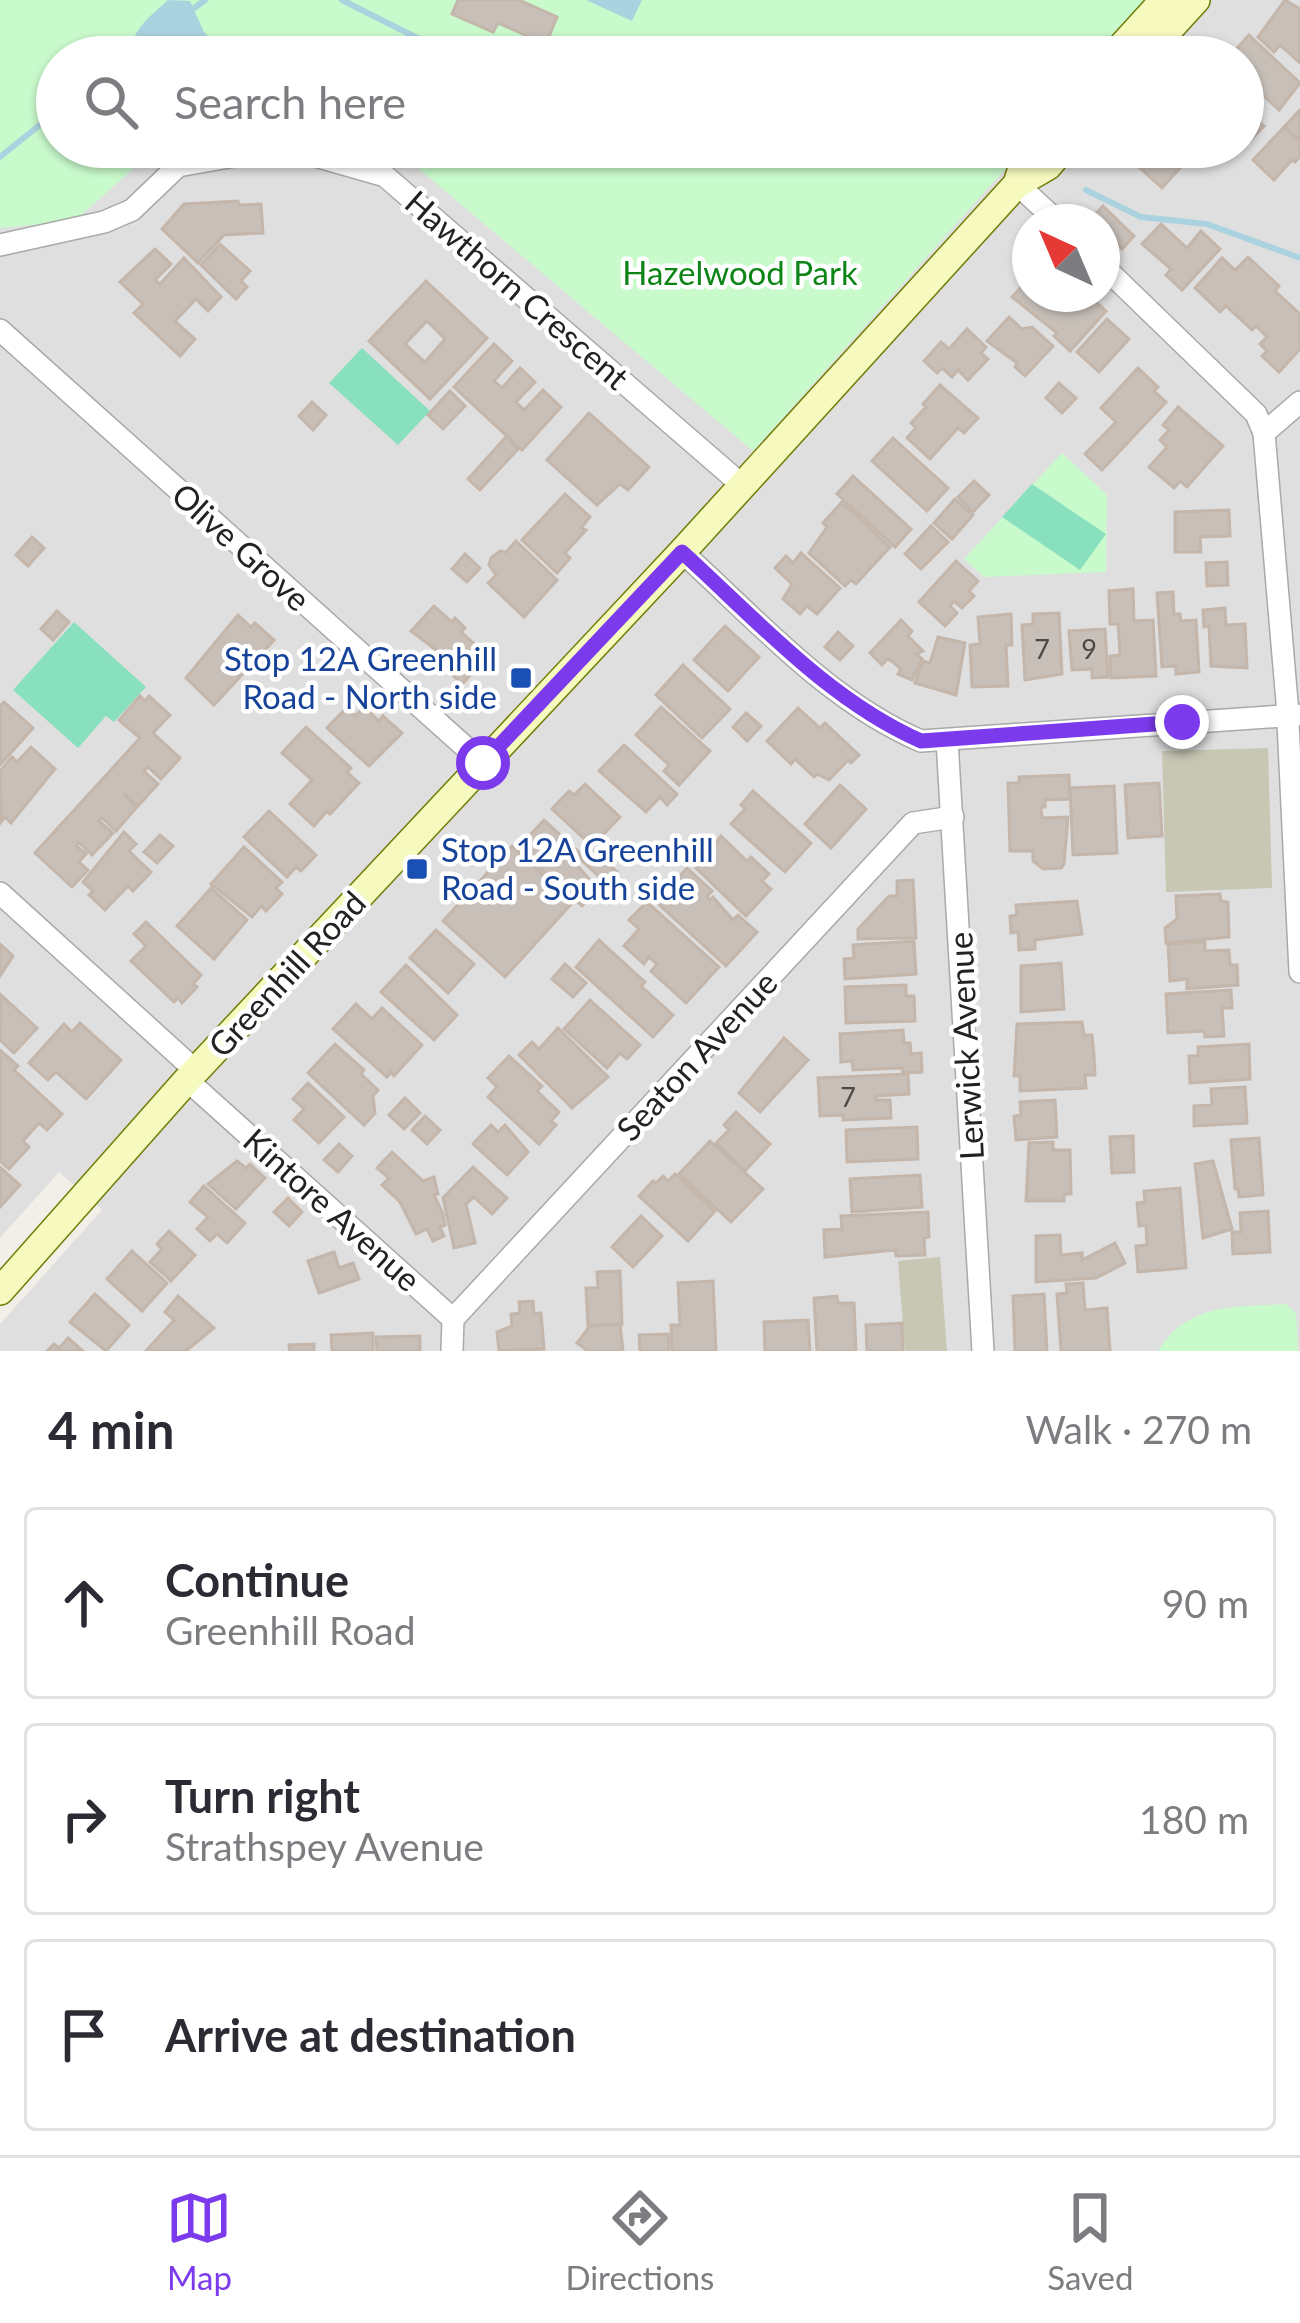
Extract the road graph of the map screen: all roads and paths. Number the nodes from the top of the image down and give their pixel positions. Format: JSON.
{"nodes":[{"id":1,"x":1164,"y":0,"type":"edge"},
{"id":2,"x":1196,"y":0,"type":"edge"},
{"id":3,"x":1131,"y":36,"type":"edge"},
{"id":4,"x":1163,"y":36,"type":"edge"},
{"id":5,"x":176,"y":168,"type":"edge"},
{"id":6,"x":358,"y":168,"type":"edge"},
{"id":7,"x":1022,"y":168,"type":"edge"},
{"id":8,"x":1045,"y":168,"type":"edge"},
{"id":9,"x":1017,"y":184,"type":"junction"},
{"id":10,"x":1039,"y":204,"type":"edge"},
{"id":11,"x":0,"y":245,"type":"edge"},
{"id":12,"x":1120,"y":282,"type":"edge"},
{"id":13,"x":0,"y":330,"type":"edge"},
{"id":14,"x":1300,"y":402,"type":"edge"},
{"id":15,"x":1264,"y":433,"type":"junction"},
{"id":16,"x":742,"y":485,"type":"junction"},
{"id":17,"x":682,"y":552,"type":"junction"},
{"id":18,"x":1294,"y":715,"type":"edge"},
{"id":19,"x":947,"y":740,"type":"junction"},
{"id":20,"x":483,"y":763,"type":"junction"},
{"id":21,"x":952,"y":817,"type":"junction"},
{"id":22,"x":0,"y":892,"type":"edge"},
{"id":23,"x":1300,"y":972,"type":"edge"},
{"id":24,"x":192,"y":1076,"type":"junction"},
{"id":25,"x":0,"y":1291,"type":"edge"},
{"id":26,"x":453,"y":1319,"type":"junction"},
{"id":27,"x":452,"y":1351,"type":"edge"},
{"id":28,"x":983,"y":1351,"type":"edge"}],
"edges":[{"from":1,"to":3,"type":"main road"},
{"from":2,"to":4,"type":"main road"},
{"from":5,"to":11,"type":"street","name":"Hawthorn Crescent"},
{"from":6,"to":16,"type":"street","name":"Hawthorn Crescent"},
{"from":7,"to":9,"type":"main road","name":"Greenhill Road"},
{"from":8,"to":9,"type":"main road","name":"Greenhill Road"},
{"from":9,"to":10,"type":"street"},
{"from":9,"to":16,"type":"main road","name":"Greenhill Road"},
{"from":12,"to":15,"type":"street"},
{"from":13,"to":20,"type":"street","name":"Olive Grove"},
{"from":14,"to":15,"type":"street"},
{"from":15,"to":18,"type":"street"},
{"from":16,"to":17,"type":"main road","name":"Greenhill Road"},
{"from":17,"to":19,"type":"street"},
{"from":17,"to":20,"type":"main road","name":"Greenhill Road"},
{"from":18,"to":19,"type":"street"},
{"from":18,"to":23,"type":"street"},
{"from":19,"to":21,"type":"street","name":"Lerwick Avenue"},
{"from":20,"to":24,"type":"main road","name":"Greenhill Road"},
{"from":21,"to":26,"type":"street","name":"Seaton Avenue"},
{"from":21,"to":28,"type":"street","name":"Lerwick Avenue"},
{"from":22,"to":24,"type":"street","name":"Kintore Avenue"},
{"from":24,"to":25,"type":"main road","name":"Greenhill Road"},
{"from":24,"to":26,"type":"street","name":"Kintore Avenue"},
{"from":26,"to":27,"type":"street"}]}
